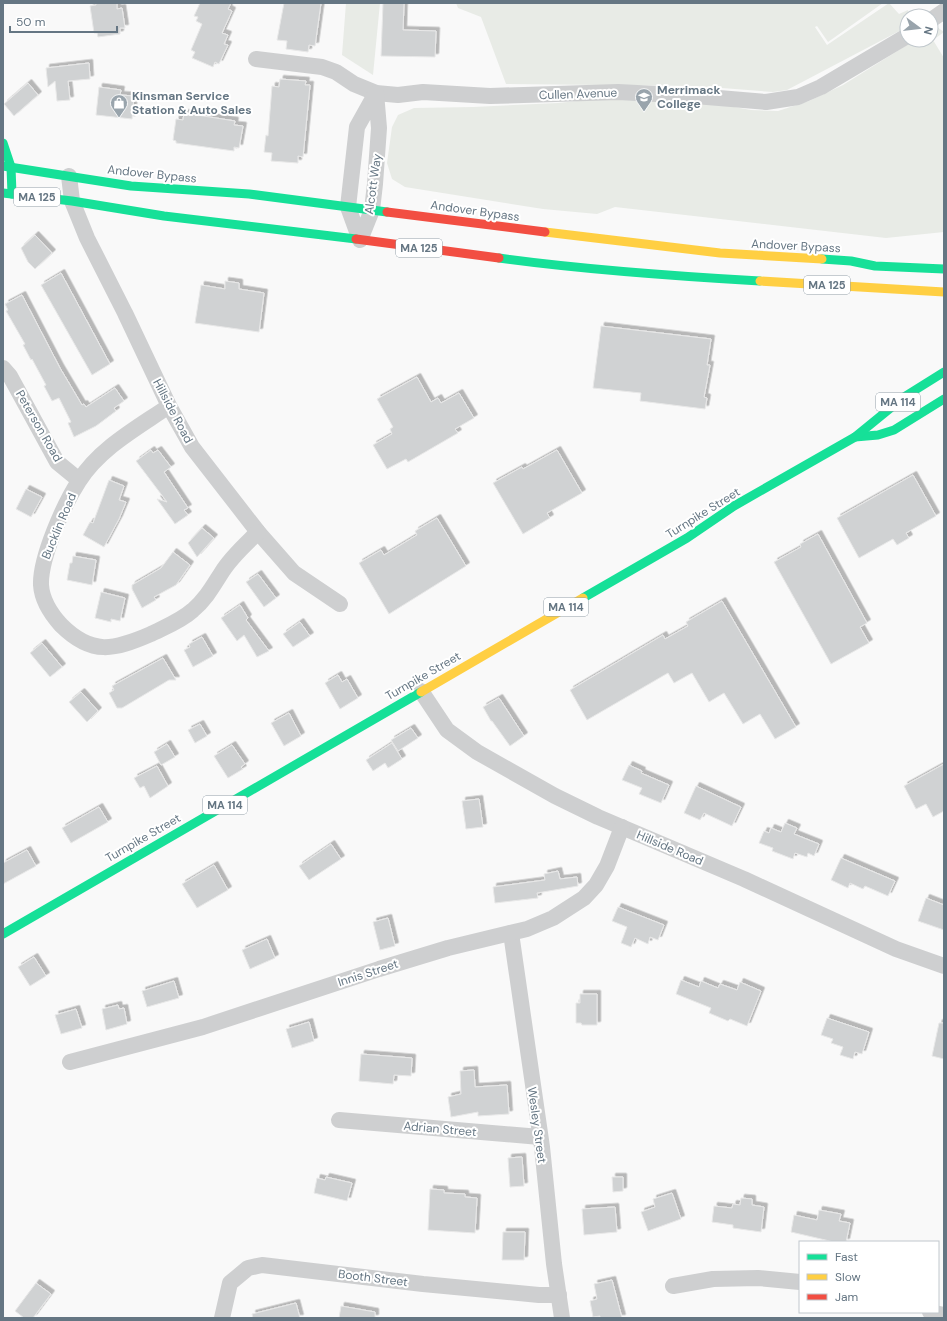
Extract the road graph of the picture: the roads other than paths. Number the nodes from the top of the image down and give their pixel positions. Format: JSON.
{"nodes":[{"id":1,"x":899,"y":41,"type":"edge"},
{"id":2,"x":256,"y":59,"type":"dead end"},
{"id":3,"x":376,"y":93,"type":"junction"},
{"id":4,"x":3,"y":144,"type":"edge"},
{"id":5,"x":7,"y":166,"type":"edge"},
{"id":6,"x":69,"y":176,"type":"junction"},
{"id":7,"x":7,"y":194,"type":"edge"},
{"id":8,"x":72,"y":201,"type":"junction"},
{"id":9,"x":348,"y":207,"type":"junction"},
{"id":10,"x":372,"y":210,"type":"junction"},
{"id":11,"x":360,"y":240,"type":"junction"},
{"id":12,"x":876,"y":257,"type":"dead end"},
{"id":13,"x":851,"y":261,"type":"junction"},
{"id":14,"x":944,"y":268,"type":"edge"},
{"id":15,"x":888,"y":289,"type":"junction"},
{"id":16,"x":944,"y":292,"type":"edge"},
{"id":17,"x":938,"y":302,"type":"dead end"},
{"id":18,"x":3,"y":368,"type":"edge"},
{"id":19,"x":944,"y":372,"type":"edge"},
{"id":20,"x":944,"y":399,"type":"edge"},
{"id":21,"x":169,"y":406,"type":"junction"},
{"id":22,"x":855,"y":437,"type":"junction"},
{"id":23,"x":79,"y":480,"type":"junction"},
{"id":24,"x":258,"y":532,"type":"junction"},
{"id":25,"x":340,"y":604,"type":"dead end"},
{"id":26,"x":421,"y":691,"type":"junction"},
{"id":27,"x":622,"y":827,"type":"junction"},
{"id":28,"x":511,"y":933,"type":"junction"},
{"id":29,"x":3,"y":934,"type":"edge"},
{"id":30,"x":944,"y":966,"type":"edge"},
{"id":31,"x":70,"y":1062,"type":"dead end"},
{"id":32,"x":339,"y":1120,"type":"dead end"},
{"id":33,"x":540,"y":1137,"type":"junction"},
{"id":34,"x":799,"y":1282,"type":"edge"},
{"id":35,"x":673,"y":1286,"type":"dead end"},
{"id":36,"x":559,"y":1295,"type":"junction"},
{"id":37,"x":222,"y":1318,"type":"edge"},
{"id":38,"x":562,"y":1318,"type":"edge"}],
"edges":[{"from":1,"to":3,"type":"street","name":"Cullen Avenue"},
{"from":2,"to":3,"type":"street"},
{"from":3,"to":9,"type":"street","name":"Alcott Way"},
{"from":3,"to":10,"type":"street","name":"Alcott Way"},
{"from":4,"to":5,"type":"main road"},
{"from":5,"to":6,"type":"main road","name":"Andover Bypass","number":"MA 125"},
{"from":5,"to":7,"type":"main road"},
{"from":6,"to":8,"type":"street","name":"Hillside Road"},
{"from":6,"to":9,"type":"main road","name":"Andover Bypass","number":"MA 125"},
{"from":7,"to":8,"type":"main road","number":"MA 125"},
{"from":8,"to":11,"type":"main road","number":"MA 125"},
{"from":8,"to":21,"type":"street","name":"Hillside Road"},
{"from":9,"to":10,"type":"main road","name":"Andover Bypass","number":"MA 125"},
{"from":9,"to":11,"type":"street","name":"Alcott Way"},
{"from":10,"to":11,"type":"street","name":"Alcott Way"},
{"from":10,"to":13,"type":"main road","name":"Andover Bypass","number":"MA 125"},
{"from":11,"to":15,"type":"main road","number":"MA 125"},
{"from":12,"to":13,"type":"main road","number":"MA 125"},
{"from":13,"to":14,"type":"main road","name":"Andover Bypass","number":"MA 125"},
{"from":15,"to":16,"type":"main road","number":"MA 125"},
{"from":15,"to":17,"type":"main road"},
{"from":18,"to":23,"type":"street","name":"Peterson Road"},
{"from":19,"to":22,"type":"main road","name":"Turnpike Street","number":"MA 114"},
{"from":20,"to":22,"type":"main road","name":"Turnpike Street","number":"MA 114"},
{"from":21,"to":23,"type":"street","name":"Bucklin Road"},
{"from":21,"to":24,"type":"street","name":"Hillside Road"},
{"from":22,"to":26,"type":"main road","name":"Turnpike Street","number":"MA 114"},
{"from":23,"to":24,"type":"street","name":"Bucklin Road"},
{"from":24,"to":25,"type":"street","name":"Hillside Road"},
{"from":26,"to":27,"type":"street","name":"Hillside Road"},
{"from":26,"to":29,"type":"main road","name":"Turnpike Street","number":"MA 114"},
{"from":27,"to":28,"type":"street","name":"Innis Street"},
{"from":27,"to":30,"type":"street","name":"Hillside Road"},
{"from":28,"to":31,"type":"street","name":"Innis Street"},
{"from":28,"to":33,"type":"street","name":"Wesley Street"},
{"from":32,"to":33,"type":"street","name":"Adrian Street"},
{"from":33,"to":36,"type":"street","name":"Wesley Street"},
{"from":34,"to":35,"type":"street"},
{"from":36,"to":37,"type":"street","name":"Booth Street"},
{"from":36,"to":38,"type":"street","name":"Wesley Street"}]}
